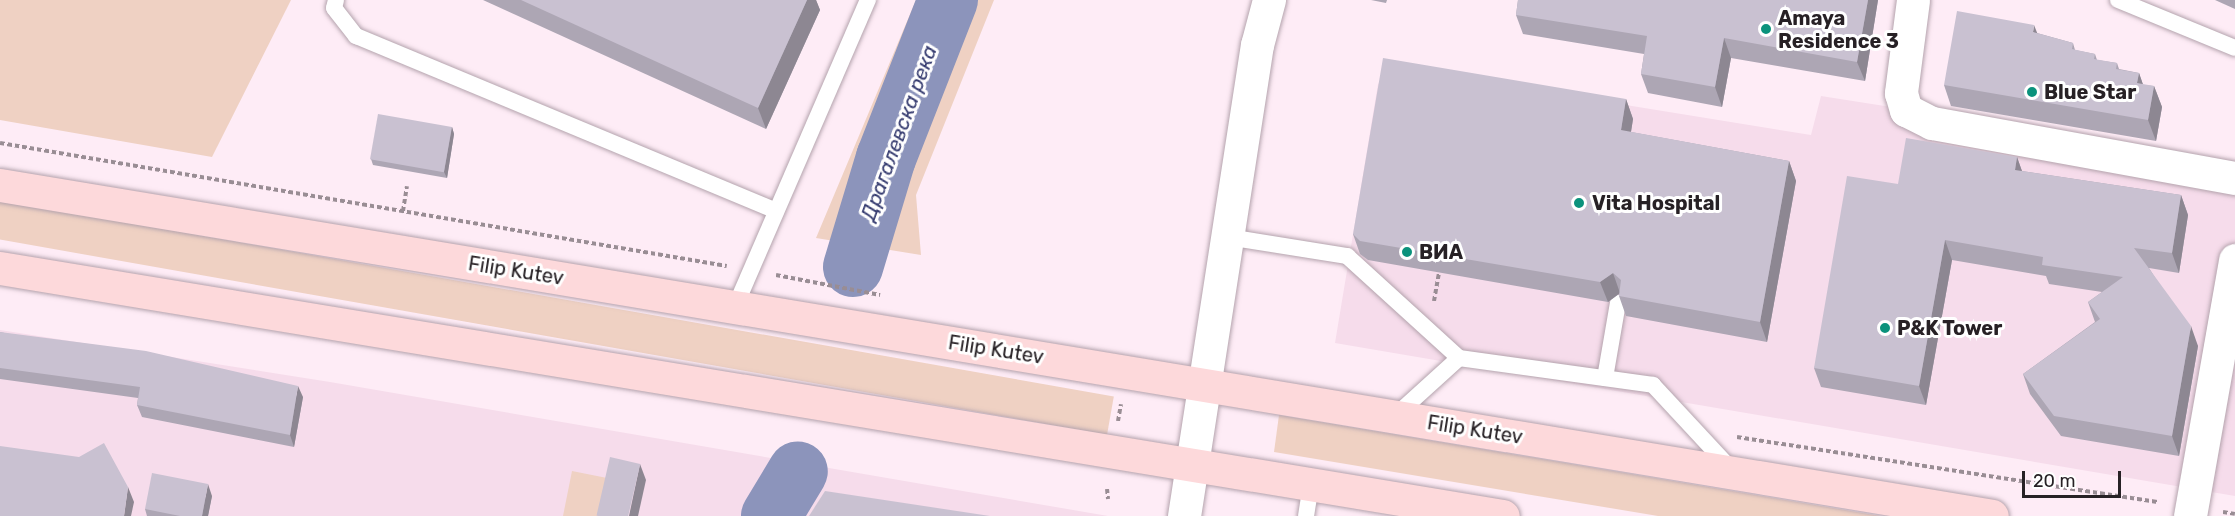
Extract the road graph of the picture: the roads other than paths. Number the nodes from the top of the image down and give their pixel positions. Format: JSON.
{"nodes":[{"id":1,"x":336,"y":0,"type":"edge"},
{"id":2,"x":868,"y":0,"type":"edge"},
{"id":3,"x":1269,"y":0,"type":"edge"},
{"id":4,"x":1913,"y":0,"type":"edge"},
{"id":5,"x":2118,"y":0,"type":"edge"},
{"id":6,"x":2235,"y":48,"type":"edge"},
{"id":7,"x":2235,"y":178,"type":"edge"},
{"id":8,"x":0,"y":185,"type":"edge"},
{"id":9,"x":776,"y":211,"type":"junction"},
{"id":10,"x":1228,"y":237,"type":"junction"},
{"id":11,"x":2235,"y":260,"type":"edge"},
{"id":12,"x":0,"y":268,"type":"edge"},
{"id":13,"x":1618,"y":303,"type":"edge"},
{"id":14,"x":735,"y":308,"type":"junction"},
{"id":15,"x":1459,"y":358,"type":"junction"},
{"id":16,"x":1605,"y":378,"type":"junction"},
{"id":17,"x":1205,"y":385,"type":"junction"},
{"id":18,"x":1394,"y":417,"type":"junction"},
{"id":19,"x":1192,"y":465,"type":"junction"},
{"id":20,"x":1736,"y":474,"type":"junction"},
{"id":21,"x":1308,"y":500,"type":"edge"},
{"id":22,"x":2178,"y":510,"type":"edge"},
{"id":23,"x":1184,"y":516,"type":"edge"},
{"id":24,"x":1503,"y":516,"type":"edge"},
{"id":25,"x":1992,"y":516,"type":"edge"}],
"edges":[{"from":1,"to":9,"type":"lane"},
{"from":2,"to":9,"type":"lane"},
{"from":3,"to":10,"type":"street"},
{"from":4,"to":7,"type":"street"},
{"from":5,"to":6,"type":"lane"},
{"from":8,"to":14,"type":"main road","name":"Filip Kutev"},
{"from":9,"to":14,"type":"lane"},
{"from":10,"to":15,"type":"lane"},
{"from":10,"to":17,"type":"street"},
{"from":11,"to":22,"type":"street"},
{"from":12,"to":19,"type":"main road"},
{"from":13,"to":16,"type":"lane"},
{"from":14,"to":17,"type":"main road","name":"Filip Kutev"},
{"from":15,"to":16,"type":"lane"},
{"from":15,"to":18,"type":"lane"},
{"from":16,"to":20,"type":"lane"},
{"from":17,"to":18,"type":"main road","name":"Filip Kutev"},
{"from":17,"to":19,"type":"street"},
{"from":18,"to":20,"type":"main road","name":"Filip Kutev"},
{"from":19,"to":21,"type":"main road"},
{"from":19,"to":23,"type":"street"},
{"from":20,"to":25,"type":"main road","name":"Filip Kutev"},
{"from":21,"to":24,"type":"main road"}]}
